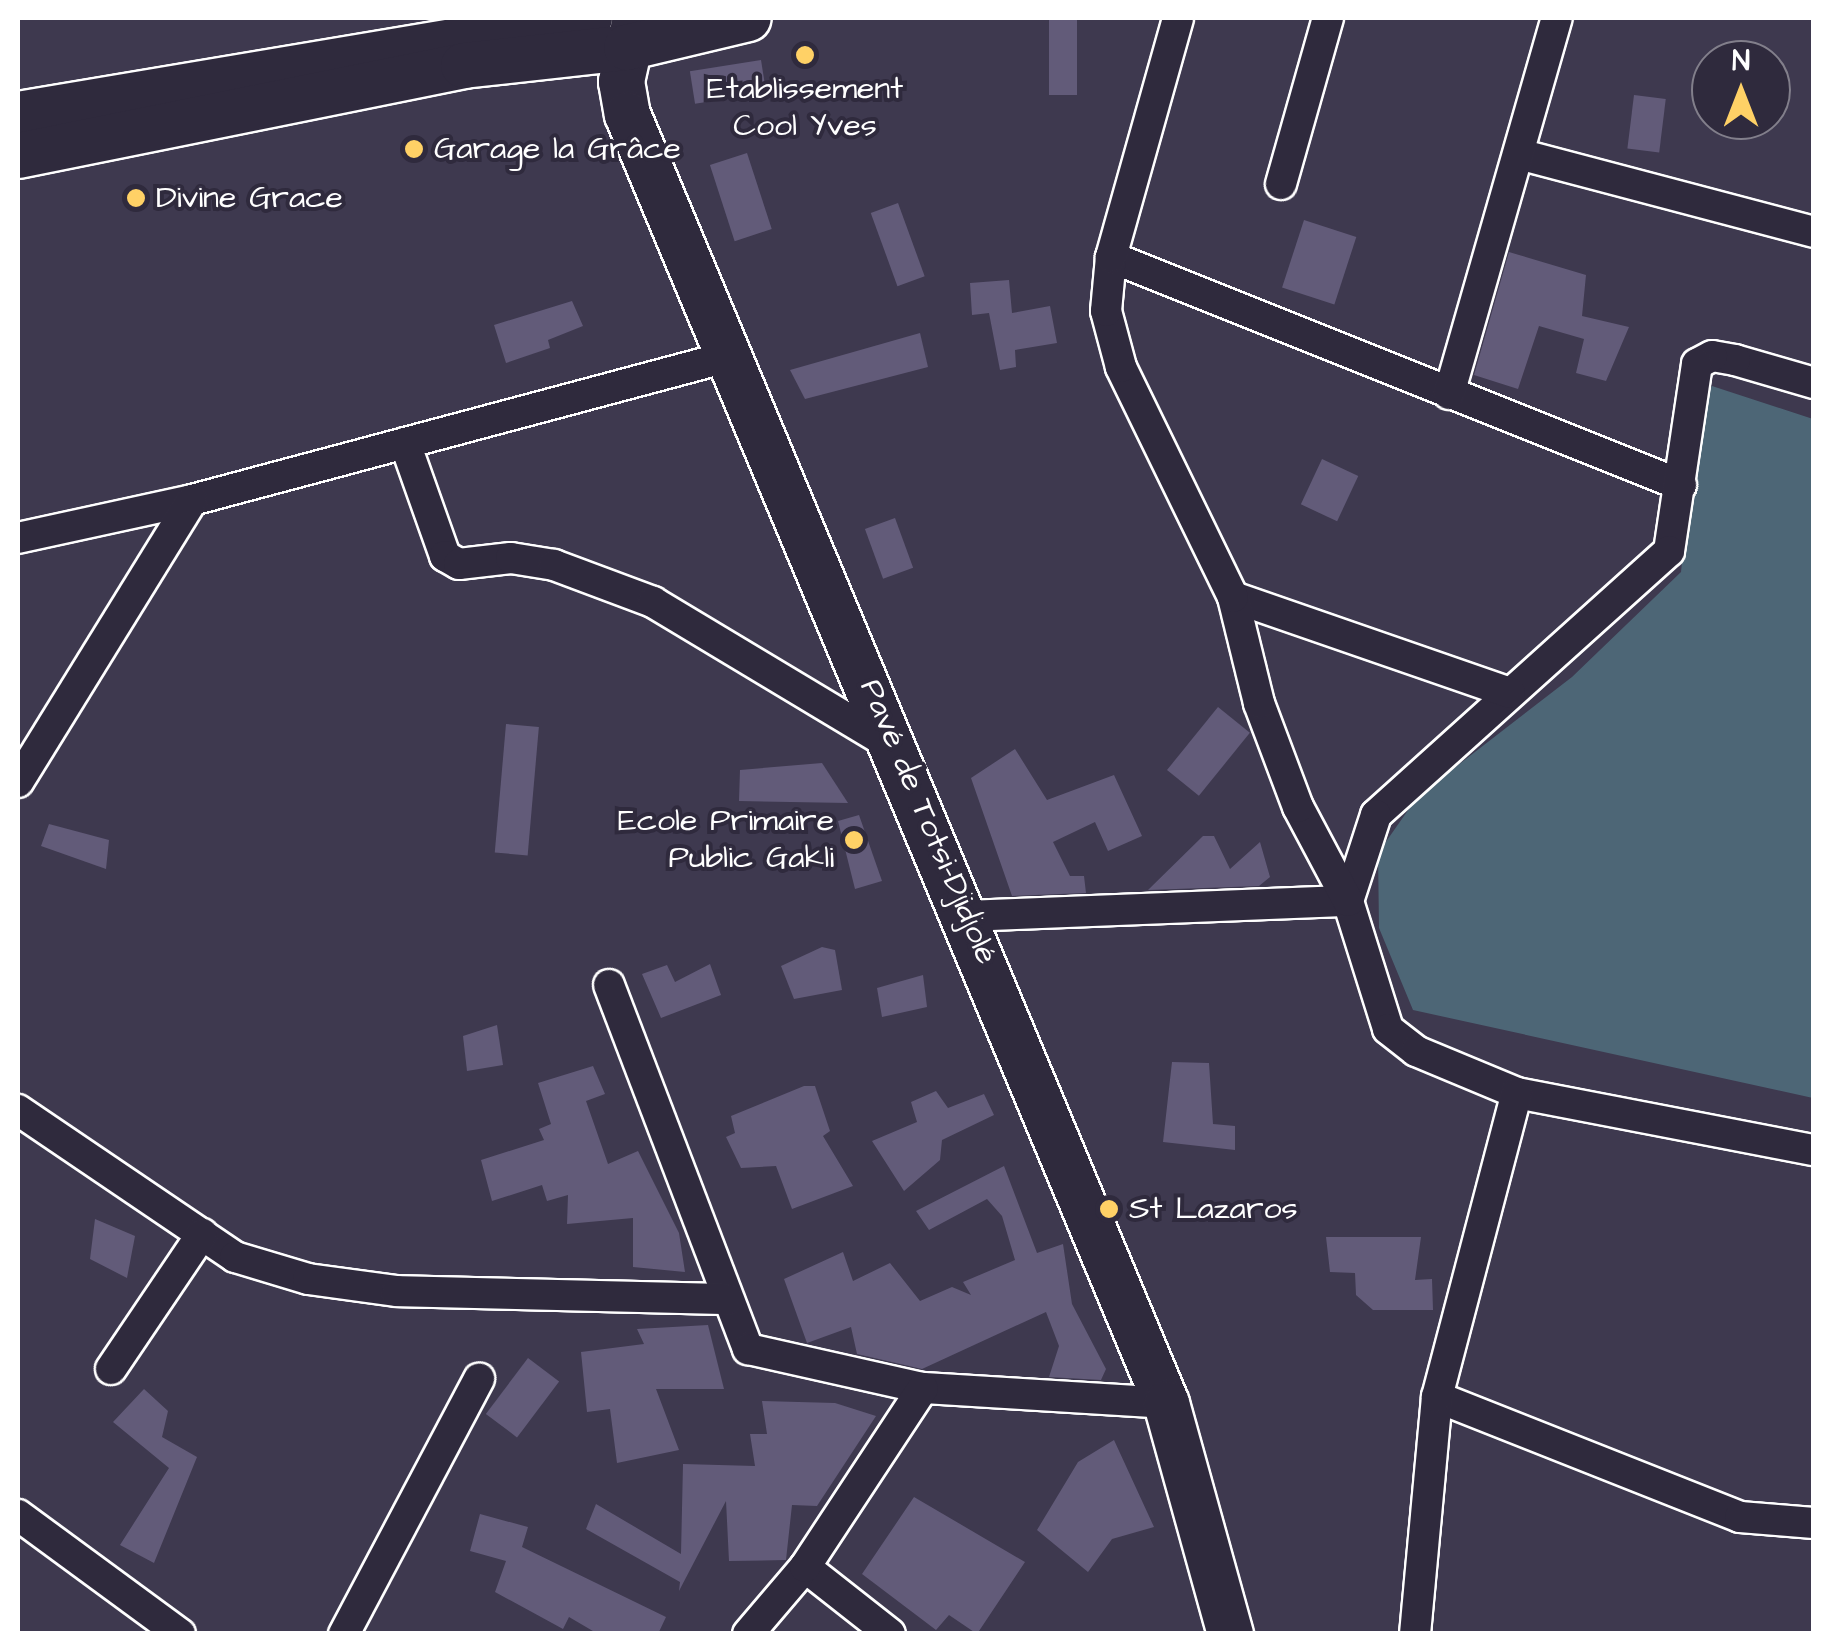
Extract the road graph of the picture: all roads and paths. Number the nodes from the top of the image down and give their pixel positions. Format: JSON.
{"nodes":[{"id":1,"x":589,"y":18,"type":"edge"},
{"id":2,"x":748,"y":18,"type":"edge"},
{"id":3,"x":1178,"y":18,"type":"edge"},
{"id":4,"x":1328,"y":18,"type":"edge"},
{"id":5,"x":1557,"y":18,"type":"edge"},
{"id":6,"x":630,"y":32,"type":"edge"},
{"id":7,"x":18,"y":114,"type":"edge"},
{"id":8,"x":1519,"y":154,"type":"junction"},
{"id":9,"x":18,"y":156,"type":"edge"},
{"id":10,"x":1280,"y":184,"type":"dead end"},
{"id":11,"x":1814,"y":232,"type":"edge"},
{"id":12,"x":1111,"y":256,"type":"junction"},
{"id":13,"x":731,"y":356,"type":"junction"},
{"id":14,"x":1814,"y":383,"type":"edge"},
{"id":15,"x":1449,"y":394,"type":"junction"},
{"id":16,"x":405,"y":443,"type":"junction"},
{"id":17,"x":1681,"y":485,"type":"junction"},
{"id":18,"x":192,"y":500,"type":"junction"},
{"id":19,"x":18,"y":538,"type":"edge"},
{"id":20,"x":1233,"y":597,"type":"junction"},
{"id":21,"x":1510,"y":694,"type":"junction"},
{"id":22,"x":898,"y":749,"type":"junction"},
{"id":23,"x":18,"y":782,"type":"edge"},
{"id":24,"x":1348,"y":901,"type":"junction"},
{"id":25,"x":968,"y":916,"type":"junction"},
{"id":26,"x":608,"y":985,"type":"dead end"},
{"id":27,"x":1517,"y":1093,"type":"junction"},
{"id":28,"x":18,"y":1110,"type":"edge"},
{"id":29,"x":1814,"y":1150,"type":"edge"},
{"id":30,"x":202,"y":1234,"type":"junction"},
{"id":31,"x":728,"y":1300,"type":"junction"},
{"id":32,"x":111,"y":1369,"type":"dead end"},
{"id":33,"x":480,"y":1379,"type":"dead end"},
{"id":34,"x":922,"y":1388,"type":"junction"},
{"id":35,"x":1437,"y":1397,"type":"junction"},
{"id":36,"x":1166,"y":1403,"type":"junction"},
{"id":37,"x":18,"y":1515,"type":"edge"},
{"id":38,"x":1814,"y":1523,"type":"edge"},
{"id":39,"x":805,"y":1567,"type":"junction"},
{"id":40,"x":180,"y":1634,"type":"edge"},
{"id":41,"x":344,"y":1634,"type":"edge"},
{"id":42,"x":748,"y":1634,"type":"edge"},
{"id":43,"x":890,"y":1634,"type":"edge"},
{"id":44,"x":1230,"y":1634,"type":"edge"},
{"id":45,"x":1415,"y":1634,"type":"edge"}],
"edges":[{"from":1,"to":7,"type":"street"},
{"from":2,"to":6,"type":"street"},
{"from":3,"to":12,"type":"street"},
{"from":4,"to":10,"type":"street"},
{"from":5,"to":8,"type":"street"},
{"from":6,"to":9,"type":"street"},
{"from":6,"to":13,"type":"street","name":"Pavé de Totsi-Djidjolé"},
{"from":8,"to":11,"type":"street"},
{"from":8,"to":15,"type":"street"},
{"from":12,"to":15,"type":"street"},
{"from":12,"to":20,"type":"street"},
{"from":13,"to":16,"type":"street"},
{"from":13,"to":22,"type":"street","name":"Pavé de Totsi-Djidjolé"},
{"from":14,"to":17,"type":"street"},
{"from":15,"to":17,"type":"street"},
{"from":16,"to":18,"type":"street"},
{"from":16,"to":22,"type":"street"},
{"from":17,"to":21,"type":"street"},
{"from":18,"to":19,"type":"street"},
{"from":18,"to":23,"type":"street"},
{"from":20,"to":21,"type":"street"},
{"from":20,"to":24,"type":"street"},
{"from":21,"to":24,"type":"street"},
{"from":22,"to":25,"type":"street","name":"Pavé de Totsi-Djidjolé"},
{"from":24,"to":25,"type":"street"},
{"from":24,"to":27,"type":"street"},
{"from":25,"to":36,"type":"street","name":"Pavé de Totsi-Djidjolé"},
{"from":26,"to":31,"type":"street"},
{"from":27,"to":29,"type":"street"},
{"from":27,"to":35,"type":"street"},
{"from":28,"to":30,"type":"street"},
{"from":30,"to":31,"type":"street"},
{"from":30,"to":32,"type":"street"},
{"from":31,"to":34,"type":"street"},
{"from":33,"to":41,"type":"street"},
{"from":34,"to":36,"type":"street"},
{"from":34,"to":39,"type":"street"},
{"from":35,"to":38,"type":"street"},
{"from":35,"to":45,"type":"street"},
{"from":36,"to":44,"type":"street","name":"Pavé de Totsi-Djidjolé"},
{"from":37,"to":40,"type":"street"},
{"from":39,"to":42,"type":"street"},
{"from":39,"to":43,"type":"street"}]}
